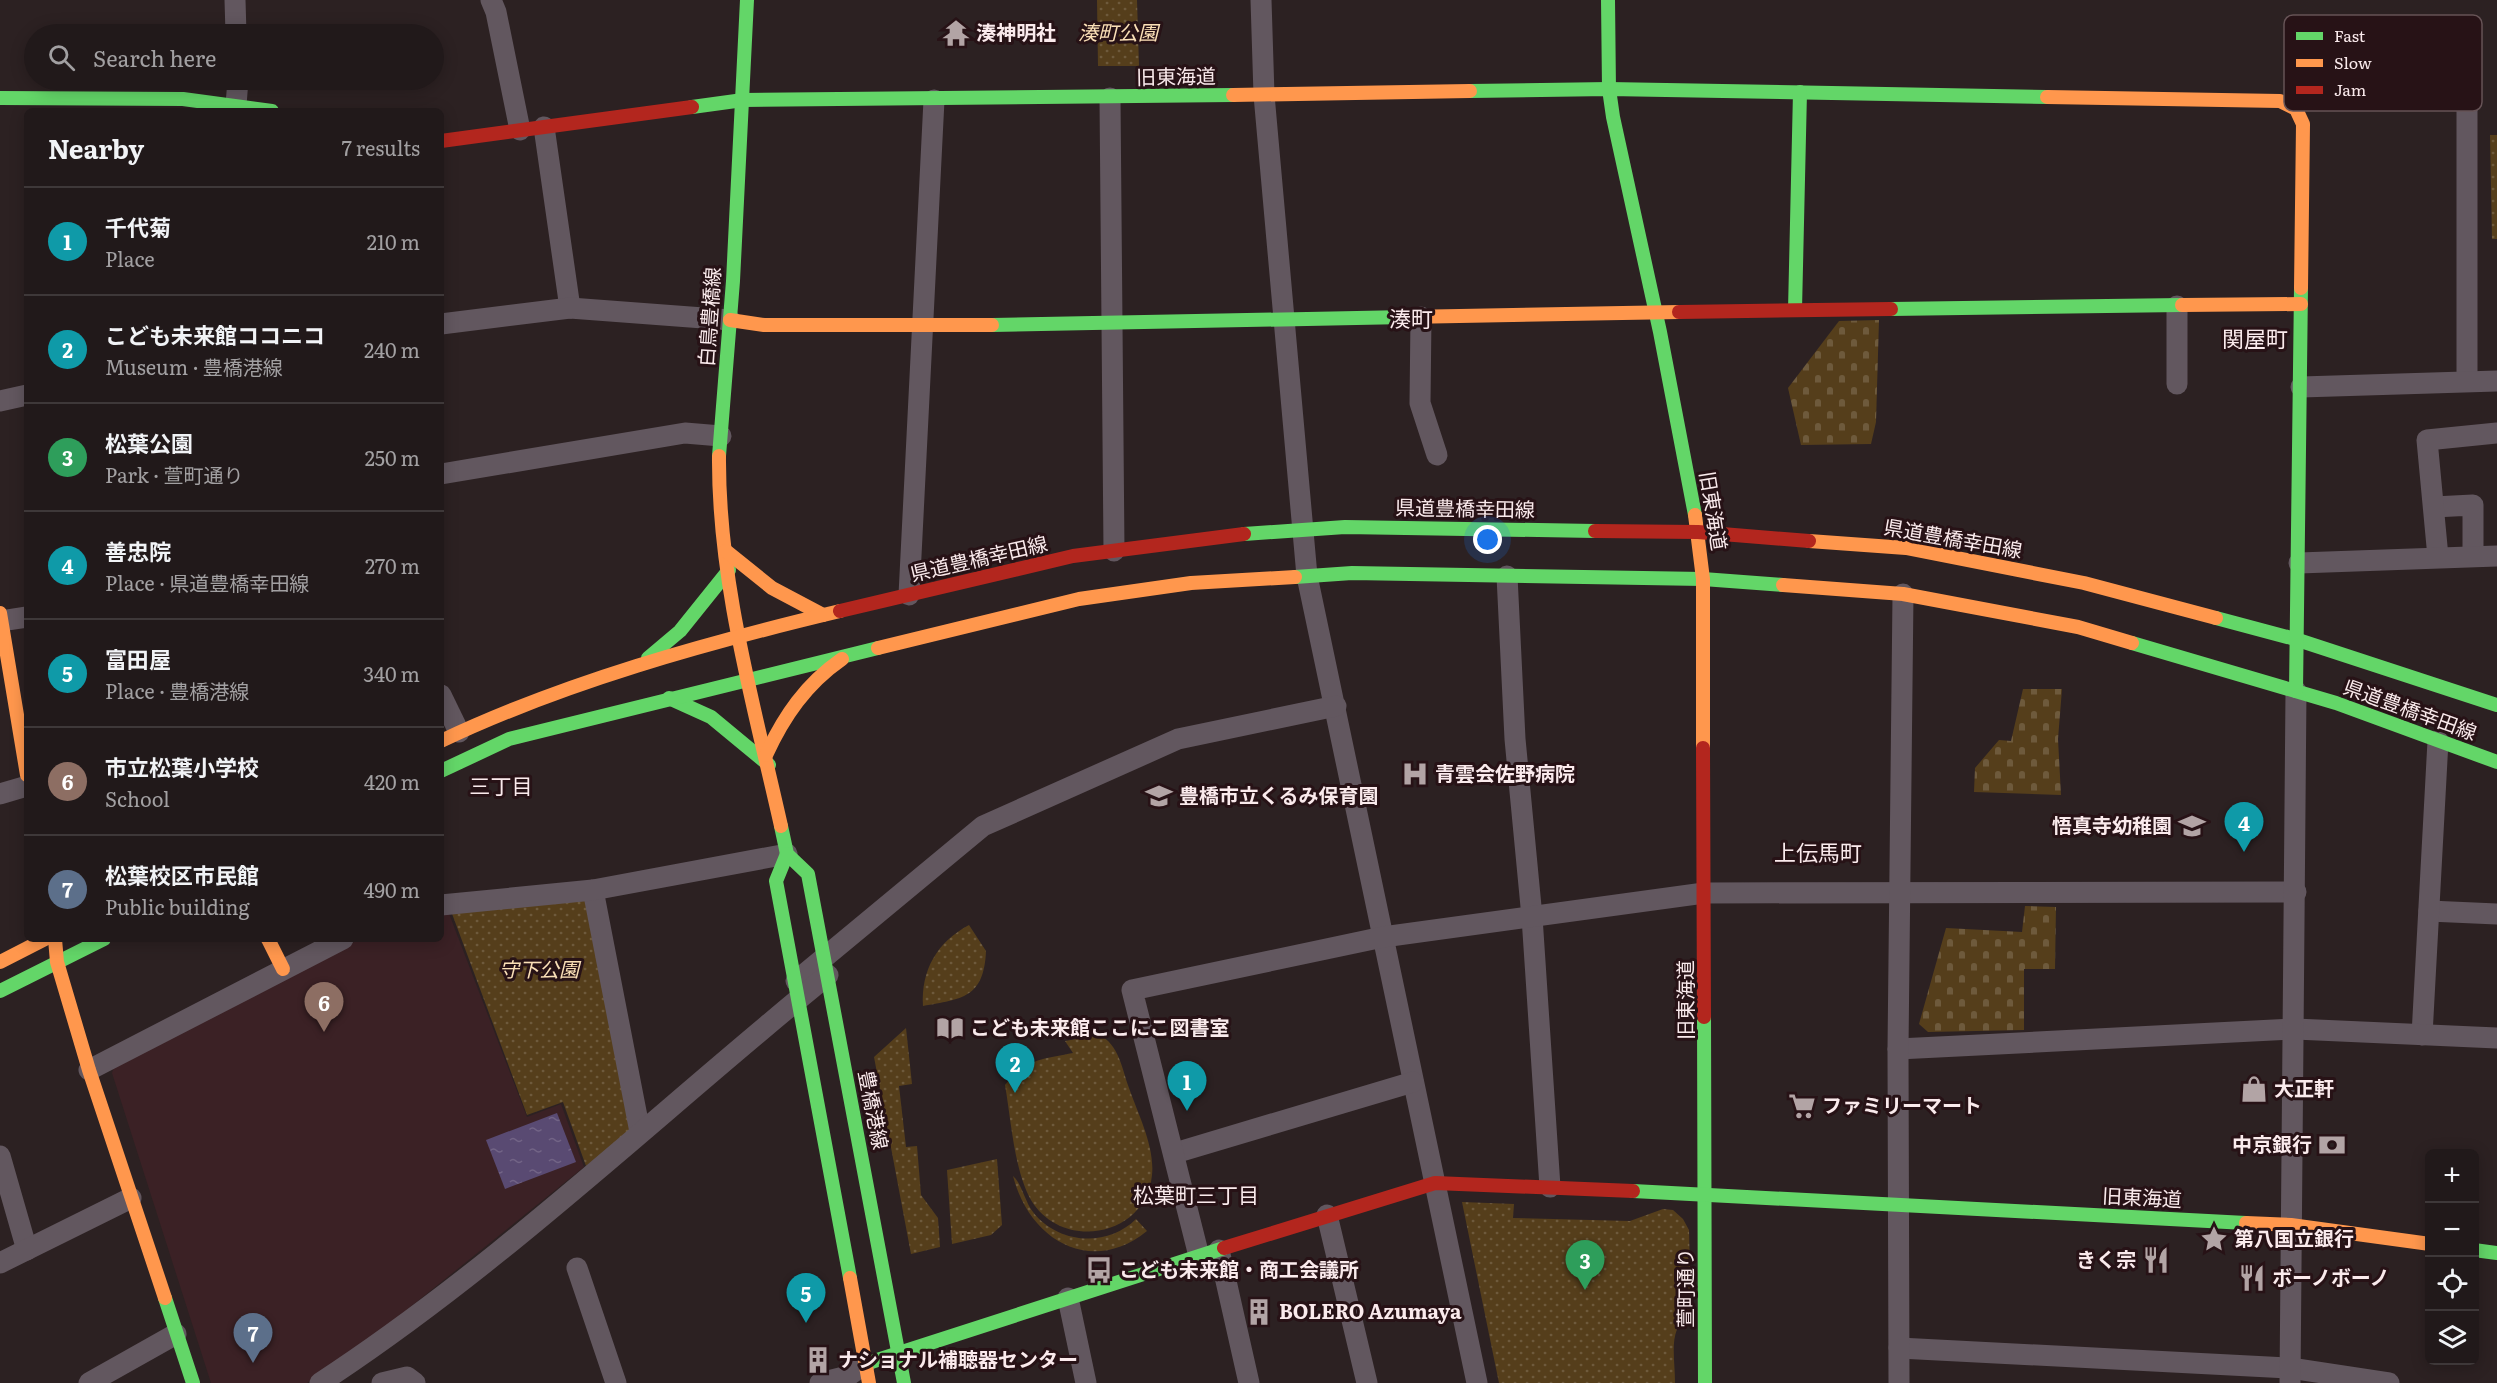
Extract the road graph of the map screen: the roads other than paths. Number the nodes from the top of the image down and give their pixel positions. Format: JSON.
{"nodes":[{"id":1,"x":235,"y":0,"type":"edge"},
{"id":2,"x":491,"y":0,"type":"edge"},
{"id":3,"x":747,"y":0,"type":"edge"},
{"id":4,"x":1261,"y":0,"type":"edge"},
{"id":5,"x":1608,"y":0,"type":"edge"},
{"id":6,"x":236,"y":24,"type":"edge"},
{"id":7,"x":1609,"y":88,"type":"junction"},
{"id":8,"x":237,"y":90,"type":"edge"},
{"id":9,"x":1800,"y":92,"type":"junction"},
{"id":10,"x":1264,"y":95,"type":"junction"},
{"id":11,"x":0,"y":98,"type":"edge"},
{"id":12,"x":1110,"y":98,"type":"junction"},
{"id":13,"x":743,"y":100,"type":"junction"},
{"id":14,"x":934,"y":100,"type":"junction"},
{"id":15,"x":2284,"y":103,"type":"edge"},
{"id":16,"x":236,"y":105,"type":"junction"},
{"id":17,"x":254,"y":108,"type":"edge"},
{"id":18,"x":2297,"y":111,"type":"edge"},
{"id":19,"x":2467,"y":111,"type":"edge"},
{"id":20,"x":543,"y":127,"type":"junction"},
{"id":21,"x":520,"y":130,"type":"junction"},
{"id":22,"x":444,"y":147,"type":"edge"},
{"id":23,"x":2301,"y":304,"type":"junction"},
{"id":24,"x":2177,"y":306,"type":"junction"},
{"id":25,"x":570,"y":308,"type":"junction"},
{"id":26,"x":1795,"y":310,"type":"junction"},
{"id":27,"x":1656,"y":314,"type":"junction"},
{"id":28,"x":1421,"y":317,"type":"junction"},
{"id":29,"x":730,"y":320,"type":"junction"},
{"id":30,"x":1282,"y":320,"type":"junction"},
{"id":31,"x":1112,"y":323,"type":"junction"},
{"id":32,"x":444,"y":324,"type":"edge"},
{"id":33,"x":923,"y":326,"type":"junction"},
{"id":34,"x":2467,"y":381,"type":"junction"},
{"id":35,"x":2497,"y":381,"type":"edge"},
{"id":36,"x":2177,"y":384,"type":"dead end"},
{"id":37,"x":2301,"y":387,"type":"junction"},
{"id":38,"x":24,"y":396,"type":"edge"},
{"id":39,"x":0,"y":401,"type":"edge"},
{"id":40,"x":2497,"y":433,"type":"edge"},
{"id":41,"x":721,"y":436,"type":"junction"},
{"id":42,"x":1437,"y":455,"type":"dead end"},
{"id":43,"x":444,"y":474,"type":"edge"},
{"id":44,"x":2434,"y":507,"type":"junction"},
{"id":45,"x":1303,"y":528,"type":"junction"},
{"id":46,"x":1698,"y":532,"type":"junction"},
{"id":47,"x":1114,"y":550,"type":"junction"},
{"id":48,"x":726,"y":551,"type":"junction"},
{"id":49,"x":2473,"y":556,"type":"junction"},
{"id":50,"x":2497,"y":556,"type":"edge"},
{"id":51,"x":2438,"y":557,"type":"junction"},
{"id":52,"x":2299,"y":563,"type":"junction"},
{"id":53,"x":729,"y":570,"type":"junction"},
{"id":54,"x":1307,"y":576,"type":"junction"},
{"id":55,"x":1507,"y":576,"type":"junction"},
{"id":56,"x":1703,"y":579,"type":"junction"},
{"id":57,"x":1903,"y":594,"type":"junction"},
{"id":58,"x":909,"y":595,"type":"junction"},
{"id":59,"x":823,"y":615,"type":"junction"},
{"id":60,"x":24,"y":617,"type":"edge"},
{"id":61,"x":0,"y":618,"type":"edge"},
{"id":62,"x":741,"y":636,"type":"junction"},
{"id":63,"x":2295,"y":639,"type":"junction"},
{"id":64,"x":849,"y":655,"type":"junction"},
{"id":65,"x":639,"y":666,"type":"junction"},
{"id":66,"x":750,"y":678,"type":"junction"},
{"id":67,"x":2296,"y":691,"type":"junction"},
{"id":68,"x":669,"y":698,"type":"junction"},
{"id":69,"x":2497,"y":705,"type":"edge"},
{"id":70,"x":1336,"y":706,"type":"junction"},
{"id":71,"x":444,"y":709,"type":"edge"},
{"id":72,"x":450,"y":737,"type":"edge"},
{"id":73,"x":2438,"y":741,"type":"junction"},
{"id":74,"x":24,"y":758,"type":"edge"},
{"id":75,"x":767,"y":760,"type":"junction"},
{"id":76,"x":2497,"y":762,"type":"edge"},
{"id":77,"x":444,"y":770,"type":"edge"},
{"id":78,"x":24,"y":787,"type":"edge"},
{"id":79,"x":0,"y":794,"type":"edge"},
{"id":80,"x":787,"y":854,"type":"junction"},
{"id":81,"x":593,"y":890,"type":"junction"},
{"id":82,"x":2296,"y":892,"type":"junction"},
{"id":83,"x":1704,"y":893,"type":"junction"},
{"id":84,"x":1900,"y":894,"type":"junction"},
{"id":85,"x":444,"y":905,"type":"edge"},
{"id":86,"x":2429,"y":910,"type":"junction"},
{"id":87,"x":2497,"y":914,"type":"edge"},
{"id":88,"x":1532,"y":917,"type":"junction"},
{"id":89,"x":1383,"y":937,"type":"junction"},
{"id":90,"x":39,"y":942,"type":"edge"},
{"id":91,"x":55,"y":942,"type":"edge"},
{"id":92,"x":98,"y":942,"type":"edge"},
{"id":93,"x":270,"y":942,"type":"edge"},
{"id":94,"x":337,"y":942,"type":"edge"},
{"id":95,"x":0,"y":962,"type":"edge"},
{"id":96,"x":57,"y":962,"type":"junction"},
{"id":97,"x":827,"y":967,"type":"junction"},
{"id":98,"x":283,"y":969,"type":"junction"},
{"id":99,"x":798,"y":990,"type":"junction"},
{"id":100,"x":0,"y":991,"type":"edge"},
{"id":101,"x":2295,"y":1029,"type":"junction"},
{"id":102,"x":2422,"y":1035,"type":"junction"},
{"id":103,"x":2497,"y":1038,"type":"edge"},
{"id":104,"x":1899,"y":1049,"type":"junction"},
{"id":105,"x":89,"y":1070,"type":"junction"},
{"id":106,"x":1413,"y":1082,"type":"junction"},
{"id":107,"x":640,"y":1132,"type":"junction"},
{"id":108,"x":1175,"y":1153,"type":"junction"},
{"id":109,"x":0,"y":1156,"type":"edge"},
{"id":110,"x":1435,"y":1183,"type":"junction"},
{"id":111,"x":1550,"y":1187,"type":"junction"},
{"id":112,"x":1706,"y":1194,"type":"junction"},
{"id":113,"x":131,"y":1198,"type":"junction"},
{"id":114,"x":1900,"y":1205,"type":"junction"},
{"id":115,"x":1327,"y":1215,"type":"junction"},
{"id":116,"x":2291,"y":1225,"type":"junction"},
{"id":117,"x":2425,"y":1243,"type":"edge"},
{"id":118,"x":27,"y":1250,"type":"junction"},
{"id":119,"x":2479,"y":1251,"type":"edge"},
{"id":120,"x":1209,"y":1253,"type":"junction"},
{"id":121,"x":2497,"y":1253,"type":"edge"},
{"id":122,"x":0,"y":1263,"type":"edge"},
{"id":123,"x":577,"y":1268,"type":"dead end"},
{"id":124,"x":1068,"y":1298,"type":"junction"},
{"id":125,"x":176,"y":1334,"type":"junction"},
{"id":126,"x":1899,"y":1348,"type":"junction"},
{"id":127,"x":898,"y":1353,"type":"junction"},
{"id":128,"x":867,"y":1373,"type":"edge"},
{"id":129,"x":2290,"y":1375,"type":"edge"},
{"id":130,"x":89,"y":1383,"type":"edge"},
{"id":131,"x":193,"y":1383,"type":"edge"},
{"id":132,"x":321,"y":1383,"type":"edge"},
{"id":133,"x":382,"y":1383,"type":"edge"},
{"id":134,"x":415,"y":1383,"type":"edge"},
{"id":135,"x":616,"y":1383,"type":"edge"},
{"id":136,"x":820,"y":1383,"type":"edge"},
{"id":137,"x":904,"y":1383,"type":"edge"},
{"id":138,"x":1086,"y":1383,"type":"edge"},
{"id":139,"x":1249,"y":1383,"type":"edge"},
{"id":140,"x":1367,"y":1383,"type":"edge"},
{"id":141,"x":1477,"y":1383,"type":"edge"},
{"id":142,"x":1705,"y":1383,"type":"edge"},
{"id":143,"x":1899,"y":1383,"type":"edge"},
{"id":144,"x":2389,"y":1383,"type":"edge"}],
"edges":[{"from":1,"to":6,"type":"street"},
{"from":2,"to":21,"type":"street"},
{"from":3,"to":13,"type":"street","name":"白鳥豊橋線"},
{"from":4,"to":10,"type":"street"},
{"from":5,"to":7,"type":"street","name":"旧東海道"},
{"from":7,"to":9,"type":"street"},
{"from":7,"to":10,"type":"street","name":"旧東海道"},
{"from":7,"to":27,"type":"street","name":"旧東海道"},
{"from":8,"to":16,"type":"street"},
{"from":9,"to":15,"type":"street"},
{"from":9,"to":26,"type":"street"},
{"from":10,"to":12,"type":"street","name":"旧東海道"},
{"from":10,"to":30,"type":"street"},
{"from":11,"to":16,"type":"street"},
{"from":12,"to":14,"type":"street","name":"旧東海道"},
{"from":12,"to":31,"type":"street"},
{"from":13,"to":14,"type":"street","name":"旧東海道"},
{"from":13,"to":20,"type":"street","name":"旧東海道"},
{"from":13,"to":29,"type":"street","name":"白鳥豊橋線"},
{"from":14,"to":33,"type":"street"},
{"from":16,"to":17,"type":"street"},
{"from":18,"to":23,"type":"street"},
{"from":19,"to":34,"type":"street"},
{"from":20,"to":21,"type":"street","name":"旧東海道"},
{"from":20,"to":25,"type":"street"},
{"from":21,"to":22,"type":"street","name":"旧東海道"},
{"from":23,"to":24,"type":"street"},
{"from":23,"to":37,"type":"street"},
{"from":24,"to":26,"type":"street"},
{"from":24,"to":36,"type":"street"},
{"from":25,"to":29,"type":"street"},
{"from":25,"to":32,"type":"street"},
{"from":26,"to":27,"type":"street"},
{"from":27,"to":28,"type":"street"},
{"from":27,"to":46,"type":"street","name":"旧東海道"},
{"from":28,"to":30,"type":"street"},
{"from":28,"to":42,"type":"street"},
{"from":29,"to":33,"type":"street"},
{"from":29,"to":41,"type":"street","name":"白鳥豊橋線"},
{"from":30,"to":31,"type":"street"},
{"from":30,"to":45,"type":"street"},
{"from":31,"to":33,"type":"street"},
{"from":31,"to":47,"type":"street"},
{"from":33,"to":58,"type":"street"},
{"from":34,"to":35,"type":"street"},
{"from":34,"to":37,"type":"street"},
{"from":37,"to":52,"type":"street"},
{"from":38,"to":39,"type":"street"},
{"from":40,"to":44,"type":"street"},
{"from":41,"to":43,"type":"street"},
{"from":41,"to":48,"type":"street","name":"白鳥豊橋線"},
{"from":44,"to":49,"type":"street"},
{"from":44,"to":51,"type":"street"},
{"from":45,"to":46,"type":"street","name":"県道豊橋幸田線"},
{"from":45,"to":47,"type":"street","name":"県道豊橋幸田線"},
{"from":45,"to":54,"type":"street"},
{"from":46,"to":56,"type":"street","name":"旧東海道"},
{"from":46,"to":63,"type":"street","name":"県道豊橋幸田線"},
{"from":47,"to":58,"type":"street","name":"県道豊橋幸田線"},
{"from":48,"to":53,"type":"street","name":"白鳥豊橋線"},
{"from":48,"to":59,"type":"street"},
{"from":49,"to":50,"type":"street"},
{"from":49,"to":51,"type":"street"},
{"from":51,"to":52,"type":"street"},
{"from":52,"to":63,"type":"street"},
{"from":53,"to":62,"type":"street","name":"白鳥豊橋線"},
{"from":53,"to":65,"type":"street"},
{"from":54,"to":55,"type":"street","name":"県道豊橋幸田線"},
{"from":54,"to":64,"type":"street","name":"県道豊橋幸田線"},
{"from":54,"to":70,"type":"street"},
{"from":55,"to":56,"type":"street","name":"県道豊橋幸田線"},
{"from":55,"to":88,"type":"street"},
{"from":56,"to":57,"type":"street","name":"県道豊橋幸田線"},
{"from":56,"to":83,"type":"street","name":"旧東海道"},
{"from":57,"to":67,"type":"street","name":"県道豊橋幸田線"},
{"from":57,"to":84,"type":"street"},
{"from":58,"to":59,"type":"street","name":"県道豊橋幸田線"},
{"from":59,"to":62,"type":"street","name":"県道豊橋幸田線"},
{"from":60,"to":61,"type":"street"},
{"from":61,"to":74,"type":"street"},
{"from":62,"to":65,"type":"street","name":"県道豊橋幸田線"},
{"from":62,"to":66,"type":"street"},
{"from":63,"to":67,"type":"street"},
{"from":63,"to":69,"type":"street","name":"県道豊橋幸田線"},
{"from":64,"to":66,"type":"street","name":"県道豊橋幸田線"},
{"from":64,"to":75,"type":"street"},
{"from":65,"to":72,"type":"street","name":"県道豊橋幸田線"},
{"from":66,"to":68,"type":"street","name":"県道豊橋幸田線"},
{"from":66,"to":75,"type":"street"},
{"from":67,"to":73,"type":"street","name":"県道豊橋幸田線"},
{"from":67,"to":82,"type":"street"},
{"from":68,"to":75,"type":"street"},
{"from":68,"to":77,"type":"street","name":"県道豊橋幸田線"},
{"from":70,"to":89,"type":"street"},
{"from":70,"to":97,"type":"street"},
{"from":71,"to":72,"type":"street"},
{"from":73,"to":76,"type":"street","name":"県道豊橋幸田線"},
{"from":73,"to":86,"type":"street"},
{"from":75,"to":80,"type":"street"},
{"from":78,"to":79,"type":"street"},
{"from":80,"to":81,"type":"street"},
{"from":80,"to":97,"type":"street","name":"豊橋港線"},
{"from":80,"to":99,"type":"street"},
{"from":81,"to":85,"type":"street"},
{"from":81,"to":107,"type":"street"},
{"from":82,"to":84,"type":"street"},
{"from":82,"to":101,"type":"street"},
{"from":83,"to":84,"type":"street"},
{"from":83,"to":88,"type":"street"},
{"from":83,"to":112,"type":"street","name":"旧東海道"},
{"from":84,"to":104,"type":"street"},
{"from":86,"to":87,"type":"street"},
{"from":86,"to":102,"type":"street"},
{"from":88,"to":89,"type":"street"},
{"from":88,"to":111,"type":"street"},
{"from":89,"to":106,"type":"street"},
{"from":89,"to":108,"type":"street"},
{"from":90,"to":95,"type":"street"},
{"from":91,"to":96,"type":"street"},
{"from":92,"to":96,"type":"street"},
{"from":93,"to":98,"type":"street"},
{"from":94,"to":98,"type":"street"},
{"from":96,"to":100,"type":"street"},
{"from":96,"to":105,"type":"street"},
{"from":97,"to":99,"type":"street"},
{"from":97,"to":127,"type":"street","name":"豊橋港線"},
{"from":98,"to":105,"type":"street"},
{"from":99,"to":107,"type":"street"},
{"from":99,"to":128,"type":"street"},
{"from":101,"to":102,"type":"street"},
{"from":101,"to":104,"type":"street"},
{"from":101,"to":116,"type":"street"},
{"from":102,"to":103,"type":"street"},
{"from":104,"to":114,"type":"street"},
{"from":105,"to":113,"type":"street"},
{"from":106,"to":108,"type":"street"},
{"from":106,"to":110,"type":"street"},
{"from":107,"to":132,"type":"street"},
{"from":108,"to":120,"type":"street"},
{"from":109,"to":118,"type":"street"},
{"from":110,"to":111,"type":"street"},
{"from":110,"to":115,"type":"street"},
{"from":110,"to":141,"type":"street"},
{"from":111,"to":112,"type":"street"},
{"from":112,"to":114,"type":"street","name":"旧東海道"},
{"from":112,"to":142,"type":"street","name":"萱町通り"},
{"from":113,"to":118,"type":"street"},
{"from":113,"to":125,"type":"street"},
{"from":114,"to":116,"type":"street","name":"旧東海道"},
{"from":114,"to":126,"type":"street"},
{"from":115,"to":120,"type":"street"},
{"from":115,"to":140,"type":"street"},
{"from":116,"to":117,"type":"street","name":"旧東海道"},
{"from":116,"to":129,"type":"street"},
{"from":118,"to":122,"type":"street"},
{"from":119,"to":121,"type":"street"},
{"from":120,"to":124,"type":"street"},
{"from":120,"to":139,"type":"street"},
{"from":123,"to":135,"type":"street"},
{"from":124,"to":127,"type":"street"},
{"from":124,"to":138,"type":"street"},
{"from":125,"to":130,"type":"street"},
{"from":125,"to":131,"type":"street"},
{"from":126,"to":129,"type":"street"},
{"from":126,"to":143,"type":"street"},
{"from":127,"to":128,"type":"street"},
{"from":127,"to":137,"type":"street","name":"豊橋港線"},
{"from":128,"to":136,"type":"street"},
{"from":129,"to":144,"type":"street"},
{"from":133,"to":134,"type":"street"}]}
